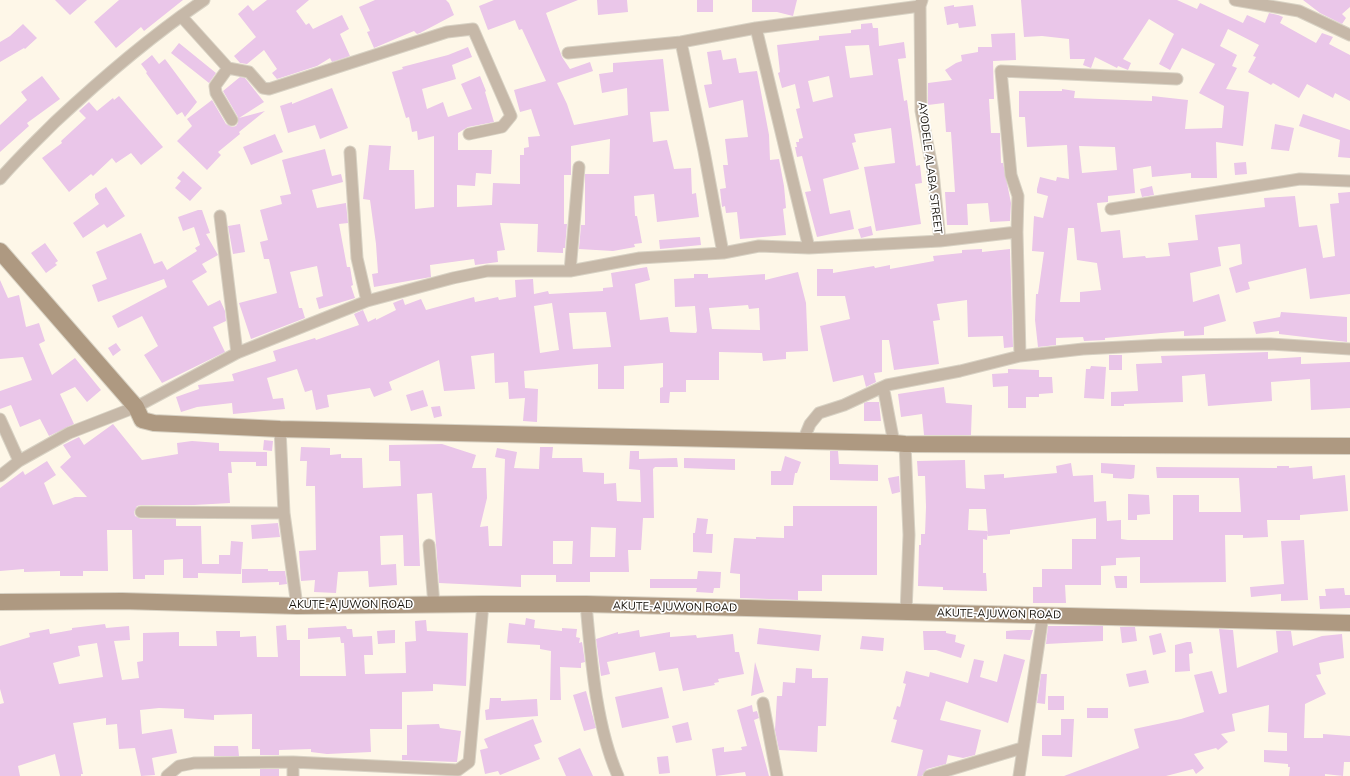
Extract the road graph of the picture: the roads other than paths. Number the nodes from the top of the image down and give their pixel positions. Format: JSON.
{"nodes":[{"id":1,"x":204,"y":0,"type":"edge"},
{"id":2,"x":1235,"y":0,"type":"edge"},
{"id":3,"x":921,"y":3,"type":"edge"},
{"id":4,"x":181,"y":16,"type":"junction"},
{"id":5,"x":756,"y":28,"type":"junction"},
{"id":6,"x":1350,"y":36,"type":"edge"},
{"id":7,"x":681,"y":42,"type":"junction"},
{"id":8,"x":568,"y":54,"type":"dead end"},
{"id":9,"x":228,"y":68,"type":"junction"},
{"id":10,"x":1177,"y":79,"type":"dead end"},
{"id":11,"x":232,"y":120,"type":"dead end"},
{"id":12,"x":469,"y":134,"type":"dead end"},
{"id":13,"x":350,"y":152,"type":"dead end"},
{"id":14,"x":579,"y":167,"type":"dead end"},
{"id":15,"x":0,"y":179,"type":"edge"},
{"id":16,"x":1350,"y":181,"type":"edge"},
{"id":17,"x":1111,"y":209,"type":"dead end"},
{"id":18,"x":220,"y":216,"type":"dead end"},
{"id":19,"x":1017,"y":232,"type":"junction"},
{"id":20,"x":940,"y":241,"type":"junction"},
{"id":21,"x":809,"y":248,"type":"junction"},
{"id":22,"x":0,"y":250,"type":"edge"},
{"id":23,"x":723,"y":253,"type":"junction"},
{"id":24,"x":570,"y":271,"type":"junction"},
{"id":25,"x":367,"y":301,"type":"junction"},
{"id":26,"x":1350,"y":349,"type":"edge"},
{"id":27,"x":237,"y":353,"type":"junction"},
{"id":28,"x":1020,"y":356,"type":"junction"},
{"id":29,"x":882,"y":389,"type":"junction"},
{"id":30,"x":136,"y":407,"type":"junction"},
{"id":31,"x":0,"y":419,"type":"edge"},
{"id":32,"x":280,"y":429,"type":"junction"},
{"id":33,"x":803,"y":441,"type":"junction"},
{"id":34,"x":900,"y":444,"type":"junction"},
{"id":35,"x":1350,"y":446,"type":"edge"},
{"id":36,"x":18,"y":461,"type":"junction"},
{"id":37,"x":0,"y":476,"type":"edge"},
{"id":38,"x":141,"y":512,"type":"dead end"},
{"id":39,"x":284,"y":513,"type":"junction"},
{"id":40,"x":429,"y":545,"type":"dead end"},
{"id":41,"x":0,"y":602,"type":"edge"},
{"id":42,"x":483,"y":604,"type":"junction"},
{"id":43,"x":586,"y":604,"type":"junction"},
{"id":44,"x":434,"y":605,"type":"junction"},
{"id":45,"x":297,"y":606,"type":"junction"},
{"id":46,"x":906,"y":613,"type":"junction"},
{"id":47,"x":1043,"y":615,"type":"junction"},
{"id":48,"x":1350,"y":623,"type":"edge"},
{"id":49,"x":763,"y":703,"type":"dead end"},
{"id":50,"x":1022,"y":748,"type":"junction"},
{"id":51,"x":293,"y":762,"type":"junction"},
{"id":52,"x":167,"y":776,"type":"edge"},
{"id":53,"x":293,"y":776,"type":"edge"},
{"id":54,"x":618,"y":776,"type":"edge"},
{"id":55,"x":777,"y":776,"type":"edge"},
{"id":56,"x":929,"y":776,"type":"edge"},
{"id":57,"x":1019,"y":776,"type":"edge"}],
"edges":[{"from":1,"to":4,"type":"street"},
{"from":2,"to":6,"type":"street"},
{"from":3,"to":5,"type":"street"},
{"from":3,"to":20,"type":"street","name":"AYODELE ALABA STREET"},
{"from":4,"to":9,"type":"street"},
{"from":4,"to":15,"type":"street"},
{"from":5,"to":7,"type":"street"},
{"from":5,"to":21,"type":"street"},
{"from":7,"to":8,"type":"street"},
{"from":7,"to":23,"type":"street"},
{"from":9,"to":11,"type":"street"},
{"from":9,"to":12,"type":"street"},
{"from":10,"to":19,"type":"street"},
{"from":13,"to":25,"type":"street"},
{"from":14,"to":24,"type":"street"},
{"from":16,"to":17,"type":"street"},
{"from":18,"to":27,"type":"street"},
{"from":19,"to":20,"type":"street"},
{"from":19,"to":28,"type":"street"},
{"from":20,"to":21,"type":"street"},
{"from":21,"to":23,"type":"street"},
{"from":22,"to":30,"type":"street"},
{"from":23,"to":24,"type":"street"},
{"from":24,"to":25,"type":"street"},
{"from":25,"to":27,"type":"street"},
{"from":26,"to":28,"type":"street"},
{"from":27,"to":30,"type":"street"},
{"from":28,"to":29,"type":"street"},
{"from":29,"to":33,"type":"street"},
{"from":29,"to":34,"type":"street"},
{"from":30,"to":32,"type":"street"},
{"from":30,"to":36,"type":"street"},
{"from":31,"to":36,"type":"street"},
{"from":32,"to":33,"type":"street"},
{"from":32,"to":39,"type":"street"},
{"from":33,"to":34,"type":"street"},
{"from":34,"to":35,"type":"street"},
{"from":34,"to":46,"type":"street"},
{"from":36,"to":37,"type":"street"},
{"from":38,"to":39,"type":"street"},
{"from":39,"to":45,"type":"street"},
{"from":40,"to":44,"type":"street"},
{"from":41,"to":45,"type":"street","name":"AKUTE-AJUWON ROAD"},
{"from":42,"to":43,"type":"street","name":"AKUTE-AJUWON ROAD"},
{"from":42,"to":44,"type":"street","name":"AKUTE-AJUWON ROAD"},
{"from":42,"to":51,"type":"street"},
{"from":43,"to":46,"type":"street","name":"AKUTE-AJUWON ROAD"},
{"from":43,"to":54,"type":"street"},
{"from":44,"to":45,"type":"street","name":"AKUTE-AJUWON ROAD"},
{"from":46,"to":47,"type":"street","name":"AKUTE-AJUWON ROAD"},
{"from":47,"to":48,"type":"street","name":"AKUTE-AJUWON ROAD"},
{"from":47,"to":50,"type":"street"},
{"from":49,"to":55,"type":"street"},
{"from":50,"to":56,"type":"street"},
{"from":50,"to":57,"type":"street"},
{"from":51,"to":52,"type":"street"},
{"from":51,"to":53,"type":"street"}]}
